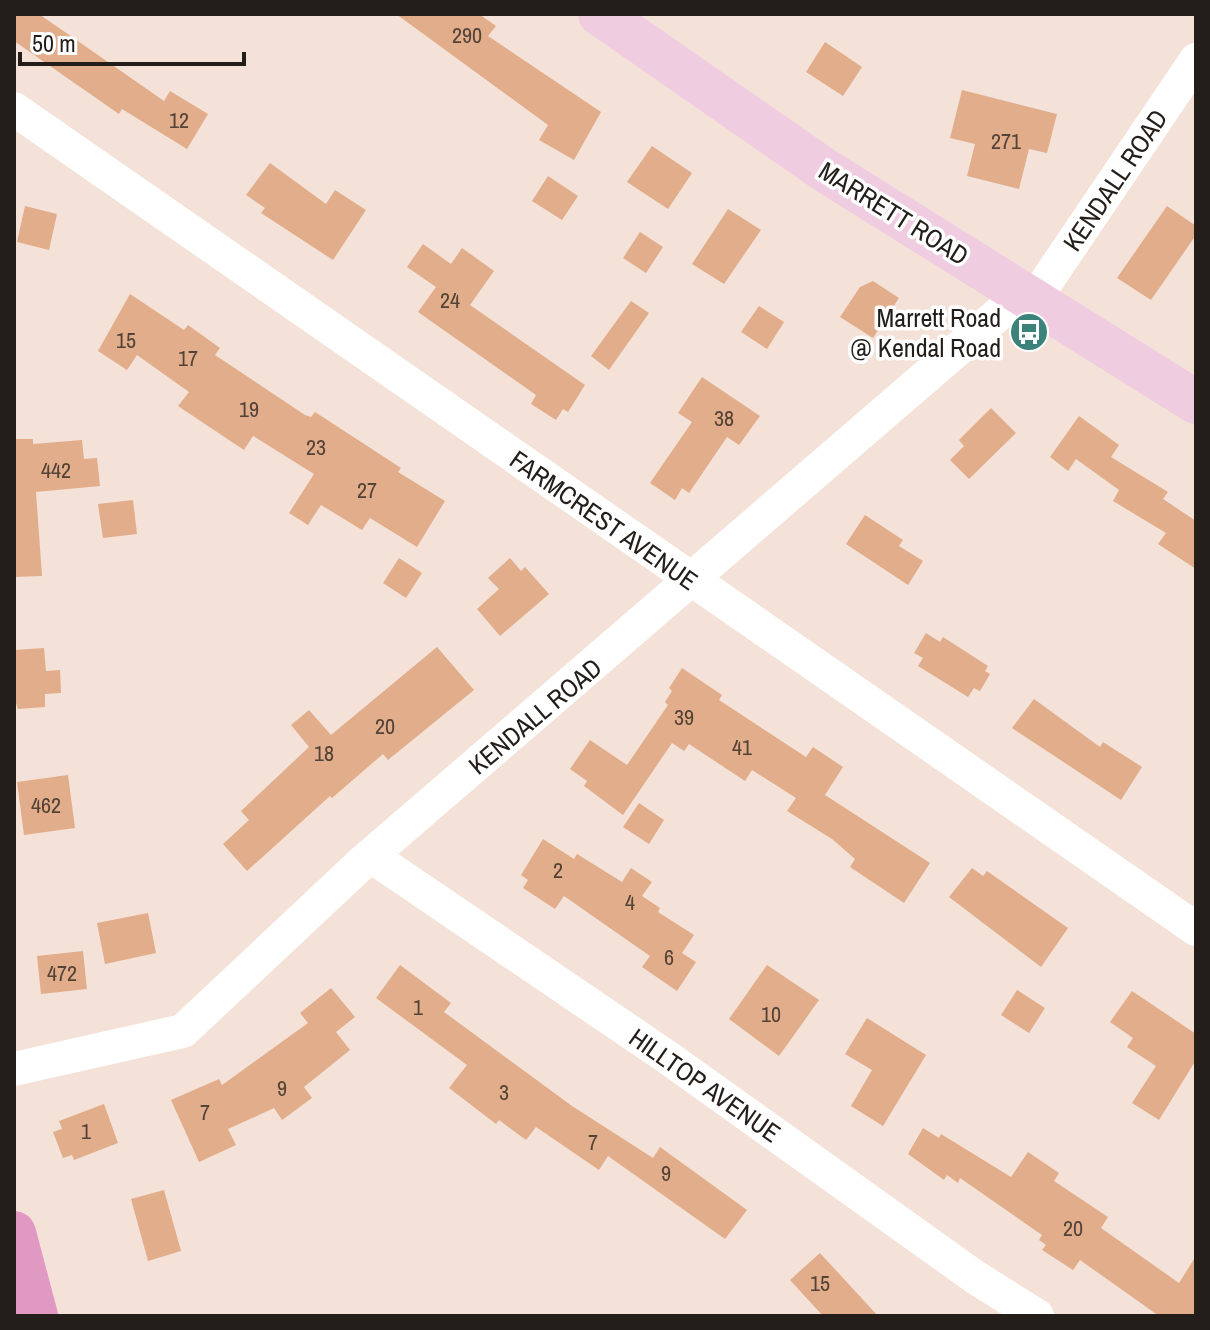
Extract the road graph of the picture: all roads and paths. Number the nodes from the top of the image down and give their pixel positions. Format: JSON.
{"nodes":[{"id":1,"x":600,"y":14,"type":"edge"},
{"id":2,"x":1196,"y":60,"type":"edge"},
{"id":3,"x":14,"y":109,"type":"edge"},
{"id":4,"x":1029,"y":297,"type":"junction"},
{"id":5,"x":1196,"y":402,"type":"edge"},
{"id":6,"x":692,"y":582,"type":"junction"},
{"id":7,"x":371,"y":856,"type":"junction"},
{"id":8,"x":1196,"y":929,"type":"edge"},
{"id":9,"x":14,"y":1069,"type":"edge"},
{"id":10,"x":14,"y":1233,"type":"edge"},
{"id":11,"x":36,"y":1316,"type":"edge"},
{"id":12,"x":1037,"y":1316,"type":"edge"}],
"edges":[{"from":1,"to":4,"type":"main road","name":"MARRETT ROAD"},
{"from":2,"to":4,"type":"street","name":"KENDALL ROAD"},
{"from":3,"to":6,"type":"street","name":"FARMCREST AVENUE"},
{"from":4,"to":5,"type":"main road","name":"MARRETT ROAD"},
{"from":4,"to":6,"type":"street","name":"KENDALL ROAD"},
{"from":6,"to":7,"type":"street","name":"KENDALL ROAD"},
{"from":6,"to":8,"type":"street","name":"FARMCREST AVENUE"},
{"from":7,"to":9,"type":"street","name":"KENDALL ROAD"},
{"from":7,"to":12,"type":"street","name":"HILLTOP AVENUE"},
{"from":10,"to":11,"type":"main road"}]}
